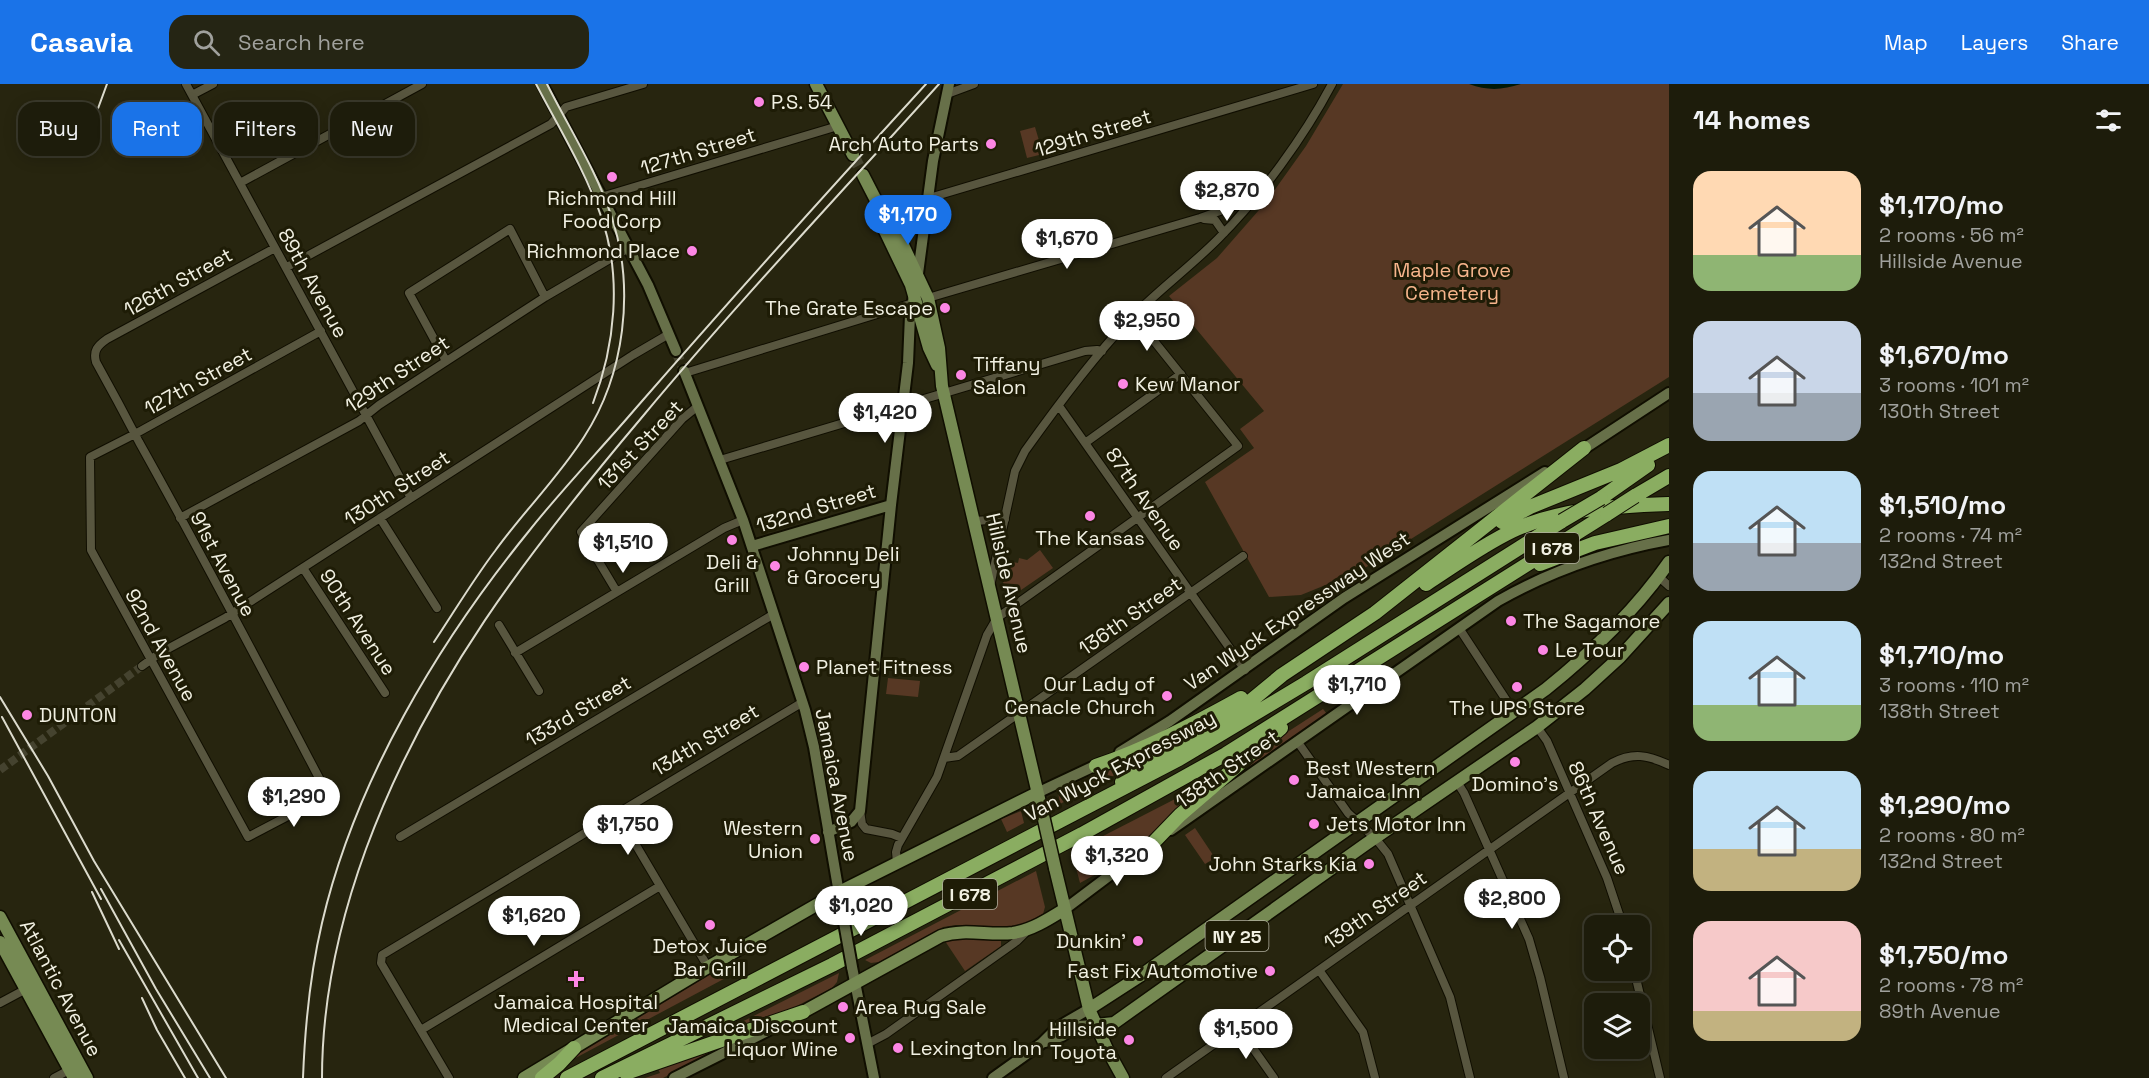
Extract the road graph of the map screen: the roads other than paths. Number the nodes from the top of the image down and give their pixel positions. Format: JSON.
{"nodes":[{"id":1,"x":186,"y":84,"type":"edge"},
{"id":2,"x":213,"y":84,"type":"edge"},
{"id":3,"x":422,"y":84,"type":"edge"},
{"id":4,"x":542,"y":84,"type":"edge"},
{"id":5,"x":643,"y":84,"type":"edge"},
{"id":6,"x":816,"y":84,"type":"edge"},
{"id":7,"x":975,"y":84,"type":"edge"},
{"id":8,"x":1313,"y":84,"type":"edge"},
{"id":9,"x":1332,"y":84,"type":"edge"},
{"id":10,"x":948,"y":89,"type":"edge"},
{"id":11,"x":192,"y":95,"type":"junction"},
{"id":12,"x":558,"y":116,"type":"junction"},
{"id":13,"x":838,"y":126,"type":"junction"},
{"id":14,"x":853,"y":155,"type":"tunnel mouth"},
{"id":15,"x":863,"y":175,"type":"tunnel mouth"},
{"id":16,"x":240,"y":183,"type":"junction"},
{"id":17,"x":601,"y":197,"type":"junction"},
{"id":18,"x":927,"y":199,"type":"junction"},
{"id":19,"x":1250,"y":204,"type":"junction"},
{"id":20,"x":882,"y":212,"type":"junction"},
{"id":21,"x":1200,"y":218,"type":"junction"},
{"id":22,"x":1224,"y":233,"type":"junction"},
{"id":23,"x":275,"y":248,"type":"junction"},
{"id":24,"x":627,"y":249,"type":"junction"},
{"id":25,"x":287,"y":267,"type":"junction"},
{"id":26,"x":918,"y":276,"type":"junction"},
{"id":27,"x":545,"y":297,"type":"junction"},
{"id":28,"x":914,"y":298,"type":"junction"},
{"id":29,"x":928,"y":298,"type":"junction"},
{"id":30,"x":1134,"y":316,"type":"junction"},
{"id":31,"x":321,"y":331,"type":"junction"},
{"id":32,"x":669,"y":334,"type":"junction"},
{"id":33,"x":925,"y":336,"type":"junction"},
{"id":34,"x":97,"y":347,"type":"joint"},
{"id":35,"x":676,"y":351,"type":"tunnel mouth"},
{"id":36,"x":1102,"y":351,"type":"junction"},
{"id":37,"x":446,"y":361,"type":"junction"},
{"id":38,"x":908,"y":363,"type":"junction"},
{"id":39,"x":939,"y":371,"type":"junction"},
{"id":40,"x":684,"y":372,"type":"joint"},
{"id":41,"x":1181,"y":374,"type":"junction"},
{"id":42,"x":944,"y":393,"type":"junction"},
{"id":43,"x":1669,"y":393,"type":"edge"},
{"id":44,"x":698,"y":406,"type":"junction"},
{"id":45,"x":903,"y":406,"type":"junction"},
{"id":46,"x":1059,"y":406,"type":"junction"},
{"id":47,"x":368,"y":415,"type":"junction"},
{"id":48,"x":135,"y":434,"type":"junction"},
{"id":49,"x":1085,"y":442,"type":"junction"},
{"id":50,"x":1584,"y":448,"type":"junction"},
{"id":51,"x":1669,"y":448,"type":"edge"},
{"id":52,"x":90,"y":457,"type":"joint"},
{"id":53,"x":720,"y":460,"type":"junction"},
{"id":54,"x":1669,"y":476,"type":"edge"},
{"id":55,"x":411,"y":498,"type":"junction"},
{"id":56,"x":1669,"y":504,"type":"edge"},
{"id":57,"x":891,"y":505,"type":"junction"},
{"id":58,"x":1138,"y":517,"type":"junction"},
{"id":59,"x":180,"y":518,"type":"junction"},
{"id":60,"x":380,"y":518,"type":"junction"},
{"id":61,"x":1005,"y":519,"type":"junction"},
{"id":62,"x":743,"y":520,"type":"junction"},
{"id":63,"x":974,"y":521,"type":"junction"},
{"id":64,"x":1669,"y":526,"type":"edge"},
{"id":65,"x":1669,"y":540,"type":"edge"},
{"id":66,"x":752,"y":546,"type":"junction"},
{"id":67,"x":1454,"y":551,"type":"junction"},
{"id":68,"x":1243,"y":556,"type":"dead end"},
{"id":69,"x":1669,"y":562,"type":"edge"},
{"id":70,"x":303,"y":568,"type":"junction"},
{"id":71,"x":1659,"y":577,"type":"junction"},
{"id":72,"x":1497,"y":583,"type":"junction"},
{"id":73,"x":1669,"y":586,"type":"edge"},
{"id":74,"x":990,"y":587,"type":"junction"},
{"id":75,"x":617,"y":592,"type":"junction"},
{"id":76,"x":1191,"y":593,"type":"junction"},
{"id":77,"x":1669,"y":603,"type":"edge"},
{"id":78,"x":437,"y":608,"type":"dead end"},
{"id":79,"x":1375,"y":613,"type":"junction"},
{"id":80,"x":232,"y":614,"type":"junction"},
{"id":81,"x":774,"y":614,"type":"junction"},
{"id":82,"x":997,"y":618,"type":"junction"},
{"id":83,"x":499,"y":625,"type":"dead end"},
{"id":84,"x":1459,"y":628,"type":"junction"},
{"id":85,"x":516,"y":652,"type":"junction"},
{"id":86,"x":150,"y":660,"type":"junction"},
{"id":87,"x":142,"y":666,"type":"tunnel mouth"},
{"id":88,"x":1245,"y":670,"type":"junction"},
{"id":89,"x":1282,"y":675,"type":"junction"},
{"id":90,"x":1327,"y":690,"type":"junction"},
{"id":91,"x":539,"y":691,"type":"dead end"},
{"id":92,"x":385,"y":693,"type":"dead end"},
{"id":93,"x":803,"y":702,"type":"junction"},
{"id":94,"x":1514,"y":712,"type":"junction"},
{"id":95,"x":1019,"y":714,"type":"junction"},
{"id":96,"x":1537,"y":727,"type":"junction"},
{"id":97,"x":1297,"y":741,"type":"junction"},
{"id":98,"x":944,"y":758,"type":"junction"},
{"id":99,"x":1669,"y":765,"type":"edge"},
{"id":100,"x":1096,"y":766,"type":"junction"},
{"id":101,"x":1457,"y":782,"type":"junction"},
{"id":102,"x":1037,"y":793,"type":"junction"},
{"id":103,"x":1570,"y":793,"type":"junction"},
{"id":104,"x":860,"y":811,"type":"junction"},
{"id":105,"x":617,"y":813,"type":"junction"},
{"id":106,"x":1075,"y":814,"type":"junction"},
{"id":107,"x":1357,"y":822,"type":"junction"},
{"id":108,"x":828,"y":832,"type":"junction"},
{"id":109,"x":248,"y":837,"type":"joint"},
{"id":110,"x":400,"y":837,"type":"dead end"},
{"id":111,"x":902,"y":838,"type":"junction"},
{"id":112,"x":1376,"y":838,"type":"junction"},
{"id":113,"x":1153,"y":843,"type":"junction"},
{"id":114,"x":1490,"y":850,"type":"junction"},
{"id":115,"x":897,"y":862,"type":"junction"},
{"id":116,"x":660,"y":886,"type":"junction"},
{"id":117,"x":839,"y":892,"type":"junction"},
{"id":118,"x":1409,"y":906,"type":"junction"},
{"id":119,"x":1065,"y":909,"type":"junction"},
{"id":120,"x":1620,"y":915,"type":"edge"},
{"id":121,"x":0,"y":917,"type":"edge"},
{"id":122,"x":1029,"y":929,"type":"junction"},
{"id":123,"x":0,"y":942,"type":"edge"},
{"id":124,"x":708,"y":967,"type":"junction"},
{"id":125,"x":1319,"y":970,"type":"junction"},
{"id":126,"x":1637,"y":981,"type":"edge"},
{"id":127,"x":855,"y":985,"type":"junction"},
{"id":128,"x":31,"y":986,"type":"junction"},
{"id":129,"x":0,"y":1003,"type":"edge"},
{"id":130,"x":1089,"y":1009,"type":"junction"},
{"id":131,"x":803,"y":1012,"type":"junction"},
{"id":132,"x":1096,"y":1025,"type":"junction"},
{"id":133,"x":1238,"y":1027,"type":"junction"},
{"id":134,"x":421,"y":1030,"type":"junction"},
{"id":135,"x":1042,"y":1043,"type":"junction"},
{"id":136,"x":867,"y":1044,"type":"junction"},
{"id":137,"x":573,"y":1048,"type":"junction"},
{"id":138,"x":74,"y":1071,"type":"edge"},
{"id":139,"x":54,"y":1078,"type":"edge"},
{"id":140,"x":87,"y":1078,"type":"edge"},
{"id":141,"x":449,"y":1078,"type":"edge"},
{"id":142,"x":524,"y":1078,"type":"edge"},
{"id":143,"x":542,"y":1078,"type":"edge"},
{"id":144,"x":567,"y":1078,"type":"edge"},
{"id":145,"x":602,"y":1078,"type":"edge"},
{"id":146,"x":612,"y":1078,"type":"edge"},
{"id":147,"x":674,"y":1078,"type":"edge"},
{"id":148,"x":874,"y":1078,"type":"edge"},
{"id":149,"x":993,"y":1078,"type":"edge"},
{"id":150,"x":1124,"y":1078,"type":"edge"},
{"id":151,"x":1166,"y":1078,"type":"edge"},
{"id":152,"x":1274,"y":1078,"type":"edge"},
{"id":153,"x":1375,"y":1078,"type":"edge"},
{"id":154,"x":1470,"y":1078,"type":"edge"},
{"id":155,"x":1564,"y":1078,"type":"edge"},
{"id":156,"x":1660,"y":1078,"type":"edge"}],
"edges":[{"from":1,"to":11,"type":"street","name":"89th Avenue"},
{"from":2,"to":11,"type":"street"},
{"from":3,"to":16,"type":"street"},
{"from":4,"to":12,"type":"main road"},
{"from":5,"to":12,"type":"street"},
{"from":6,"to":13,"type":"main road"},
{"from":7,"to":10,"type":"street"},
{"from":8,"to":18,"type":"street","name":"129th Street"},
{"from":9,"to":19,"type":"street"},
{"from":10,"to":18,"type":"main road"},
{"from":11,"to":16,"type":"street","name":"89th Avenue"},
{"from":12,"to":17,"type":"main road"},
{"from":12,"to":25,"type":"street"},
{"from":13,"to":14,"type":"main road"},
{"from":13,"to":17,"type":"street","name":"127th Street"},
{"from":15,"to":20,"type":"main road","name":"Hillside Avenue"},
{"from":16,"to":23,"type":"street","name":"89th Avenue"},
{"from":17,"to":24,"type":"main road"},
{"from":18,"to":20,"type":"street","name":"129th Street"},
{"from":18,"to":26,"type":"main road"},
{"from":19,"to":21,"type":"street"},
{"from":19,"to":22,"type":"street"},
{"from":20,"to":26,"type":"main road","name":"Hillside Avenue"},
{"from":20,"to":28,"type":"main road","name":"Hillside Avenue"},
{"from":21,"to":22,"type":"street"},
{"from":21,"to":29,"type":"street"},
{"from":22,"to":30,"type":"street"},
{"from":23,"to":25,"type":"street","name":"89th Avenue"},
{"from":23,"to":34,"type":"street","name":"126th Street"},
{"from":24,"to":27,"type":"street","name":"129th Street"},
{"from":24,"to":32,"type":"main road"},
{"from":25,"to":31,"type":"street","name":"89th Avenue"},
{"from":26,"to":28,"type":"main road"},
{"from":26,"to":29,"type":"main road","name":"Hillside Avenue"},
{"from":27,"to":37,"type":"street","name":"129th Street"},
{"from":27,"to":37,"type":"street"},
{"from":28,"to":33,"type":"main road","name":"Hillside Avenue"},
{"from":28,"to":38,"type":"main road"},
{"from":28,"to":40,"type":"street"},
{"from":29,"to":39,"type":"main road","name":"Hillside Avenue"},
{"from":30,"to":36,"type":"street"},
{"from":30,"to":41,"type":"street"},
{"from":31,"to":47,"type":"street","name":"89th Avenue"},
{"from":31,"to":48,"type":"street","name":"127th Street"},
{"from":32,"to":35,"type":"main road"},
{"from":32,"to":55,"type":"street","name":"130th Street"},
{"from":33,"to":38,"type":"main road"},
{"from":33,"to":39,"type":"main road","name":"Hillside Avenue"},
{"from":34,"to":48,"type":"street","name":"91st Avenue"},
{"from":36,"to":42,"type":"street"},
{"from":36,"to":46,"type":"street"},
{"from":37,"to":47,"type":"street","name":"129th Street"},
{"from":38,"to":45,"type":"main road"},
{"from":39,"to":42,"type":"main road","name":"Hillside Avenue"},
{"from":40,"to":44,"type":"main road","name":"Jamaica Avenue"},
{"from":41,"to":49,"type":"street"},
{"from":41,"to":58,"type":"street"},
{"from":42,"to":45,"type":"street"},
{"from":42,"to":63,"type":"main road","name":"Hillside Avenue"},
{"from":43,"to":50,"type":"main road"},
{"from":44,"to":53,"type":"main road","name":"Jamaica Avenue"},
{"from":44,"to":75,"type":"street","name":"131st Street"},
{"from":45,"to":53,"type":"street"},
{"from":45,"to":57,"type":"main road"},
{"from":46,"to":49,"type":"street","name":"87th Avenue"},
{"from":46,"to":61,"type":"street"},
{"from":47,"to":55,"type":"street","name":"89th Avenue"},
{"from":47,"to":59,"type":"street","name":"129th Street"},
{"from":48,"to":52,"type":"street","name":"127th Street"},
{"from":48,"to":59,"type":"street","name":"91st Avenue"},
{"from":49,"to":58,"type":"street","name":"87th Avenue"},
{"from":50,"to":67,"type":"highway"},
{"from":50,"to":88,"type":"main road","name":"Van Wyck Expressway West"},
{"from":51,"to":67,"type":"highway"},
{"from":51,"to":106,"type":"highway","name":"Van Wyck Expressway","number":"I 678","bridge":true},
{"from":52,"to":86,"type":"street","name":"92nd Avenue"},
{"from":53,"to":62,"type":"main road","name":"Jamaica Avenue"},
{"from":54,"to":72,"type":"highway","name":"Van Wyck Expressway","number":"I 678","bridge":true},
{"from":55,"to":60,"type":"street","name":"130th Street"},
{"from":56,"to":79,"type":"highway"},
{"from":57,"to":66,"type":"main road","name":"132nd Street"},
{"from":57,"to":104,"type":"main road"},
{"from":58,"to":76,"type":"street","name":"87th Avenue"},
{"from":58,"to":82,"type":"street"},
{"from":59,"to":80,"type":"street","name":"91st Avenue"},
{"from":60,"to":70,"type":"street","name":"130th Street"},
{"from":60,"to":78,"type":"street"},
{"from":61,"to":63,"type":"street"},
{"from":61,"to":74,"type":"street"},
{"from":62,"to":66,"type":"main road","name":"Jamaica Avenue"},
{"from":62,"to":75,"type":"street","name":"132nd Street"},
{"from":63,"to":74,"type":"main road","name":"Hillside Avenue"},
{"from":64,"to":72,"type":"highway"},
{"from":65,"to":84,"type":"main road","name":"138th Street"},
{"from":66,"to":81,"type":"main road","name":"Jamaica Avenue"},
{"from":67,"to":79,"type":"highway"},
{"from":68,"to":76,"type":"street","name":"136th Street"},
{"from":69,"to":71,"type":"main road","number":"NY 25"},
{"from":70,"to":80,"type":"street","name":"130th Street"},
{"from":70,"to":92,"type":"street","name":"90th Avenue"},
{"from":71,"to":73,"type":"street"},
{"from":71,"to":94,"type":"main road","number":"NY 25"},
{"from":72,"to":90,"type":"highway","name":"Van Wyck Expressway","number":"I 678"},
{"from":74,"to":82,"type":"main road","name":"Hillside Avenue"},
{"from":75,"to":85,"type":"street","name":"132nd Street"},
{"from":76,"to":88,"type":"street","name":"87th Avenue"},
{"from":76,"to":95,"type":"street","name":"136th Street"},
{"from":77,"to":96,"type":"main road","number":"NY 25"},
{"from":79,"to":89,"type":"highway"},
{"from":80,"to":86,"type":"street","name":"130th Street"},
{"from":80,"to":109,"type":"street","name":"91st Avenue"},
{"from":81,"to":93,"type":"main road","name":"Jamaica Avenue"},
{"from":81,"to":110,"type":"street","name":"133rd Street"},
{"from":82,"to":95,"type":"main road","name":"Hillside Avenue"},
{"from":82,"to":98,"type":"street"},
{"from":83,"to":85,"type":"street"},
{"from":84,"to":94,"type":"street"},
{"from":84,"to":97,"type":"main road","name":"138th Street"},
{"from":85,"to":91,"type":"street"},
{"from":86,"to":87,"type":"street","name":"130th Street"},
{"from":86,"to":109,"type":"street","name":"92nd Avenue"},
{"from":88,"to":100,"type":"main road","name":"Van Wyck Expressway West"},
{"from":89,"to":100,"type":"highway"},
{"from":89,"to":106,"type":"highway"},
{"from":90,"to":113,"type":"highway"},
{"from":90,"to":145,"type":"highway","name":"Van Wyck Expressway","number":"I 678"},
{"from":93,"to":105,"type":"street","name":"134th Street"},
{"from":93,"to":108,"type":"main road","name":"Jamaica Avenue"},
{"from":94,"to":107,"type":"main road","number":"NY 25"},
{"from":95,"to":98,"type":"street","name":"136th Street"},
{"from":95,"to":102,"type":"main road","name":"Hillside Avenue"},
{"from":96,"to":101,"type":"main road","number":"NY 25"},
{"from":96,"to":103,"type":"street","name":"86th Avenue"},
{"from":97,"to":107,"type":"street"},
{"from":97,"to":113,"type":"main road","name":"138th Street"},
{"from":98,"to":111,"type":"street"},
{"from":99,"to":103,"type":"street","name":"139th Street"},
{"from":100,"to":102,"type":"main road","name":"Van Wyck Expressway West"},
{"from":101,"to":112,"type":"main road","number":"NY 25"},
{"from":101,"to":114,"type":"street"},
{"from":102,"to":115,"type":"main road","name":"Van Wyck Expressway West"},
{"from":102,"to":119,"type":"main road","name":"Hillside Avenue","bridge":true},
{"from":103,"to":114,"type":"street","name":"139th Street"},
{"from":103,"to":120,"type":"street","name":"86th Avenue"},
{"from":104,"to":108,"type":"main road"},
{"from":104,"to":111,"type":"street"},
{"from":105,"to":116,"type":"street"},
{"from":105,"to":134,"type":"street","name":"134th Street"},
{"from":106,"to":144,"type":"highway","name":"Van Wyck Expressway","number":"I 678"},
{"from":107,"to":112,"type":"street"},
{"from":107,"to":130,"type":"main road","number":"NY 25"},
{"from":108,"to":117,"type":"main road","name":"Jamaica Avenue"},
{"from":111,"to":115,"type":"street"},
{"from":112,"to":118,"type":"street"},
{"from":112,"to":132,"type":"main road","number":"NY 25"},
{"from":113,"to":119,"type":"main road","name":"138th Street"},
{"from":114,"to":118,"type":"street","name":"139th Street"},
{"from":114,"to":155,"type":"street"},
{"from":115,"to":117,"type":"main road","name":"Van Wyck Expressway West"},
{"from":116,"to":124,"type":"street"},
{"from":116,"to":134,"type":"street"},
{"from":117,"to":124,"type":"main road","name":"Van Wyck Expressway West"},
{"from":117,"to":127,"type":"main road","name":"Jamaica Avenue","bridge":true},
{"from":118,"to":125,"type":"street","name":"139th Street"},
{"from":118,"to":154,"type":"street"},
{"from":119,"to":122,"type":"main road"},
{"from":119,"to":130,"type":"main road","name":"Hillside Avenue"},
{"from":121,"to":128,"type":"main road","name":"Atlantic Avenue"},
{"from":122,"to":127,"type":"main road"},
{"from":122,"to":136,"type":"street"},
{"from":123,"to":128,"type":"main road","name":"Atlantic Avenue"},
{"from":124,"to":137,"type":"main road","name":"Van Wyck Expressway West"},
{"from":125,"to":133,"type":"street","name":"139th Street"},
{"from":125,"to":153,"type":"street"},
{"from":126,"to":156,"type":"street"},
{"from":127,"to":131,"type":"main road"},
{"from":127,"to":136,"type":"main road","name":"Jamaica Avenue"},
{"from":128,"to":129,"type":"street"},
{"from":128,"to":138,"type":"main road","name":"Atlantic Avenue"},
{"from":130,"to":132,"type":"main road","name":"Hillside Avenue"},
{"from":130,"to":135,"type":"main road"},
{"from":131,"to":146,"type":"highway"},
{"from":131,"to":147,"type":"main road"},
{"from":132,"to":135,"type":"main road"},
{"from":132,"to":150,"type":"main road","name":"Hillside Avenue"},
{"from":133,"to":151,"type":"street","name":"139th Street"},
{"from":133,"to":152,"type":"street"},
{"from":134,"to":141,"type":"street"},
{"from":135,"to":149,"type":"main road"},
{"from":136,"to":148,"type":"main road","name":"Jamaica Avenue"},
{"from":137,"to":142,"type":"main road","name":"Van Wyck Expressway West"},
{"from":137,"to":143,"type":"highway"},
{"from":138,"to":139,"type":"street"},
{"from":138,"to":140,"type":"main road","name":"Atlantic Avenue"}]}
